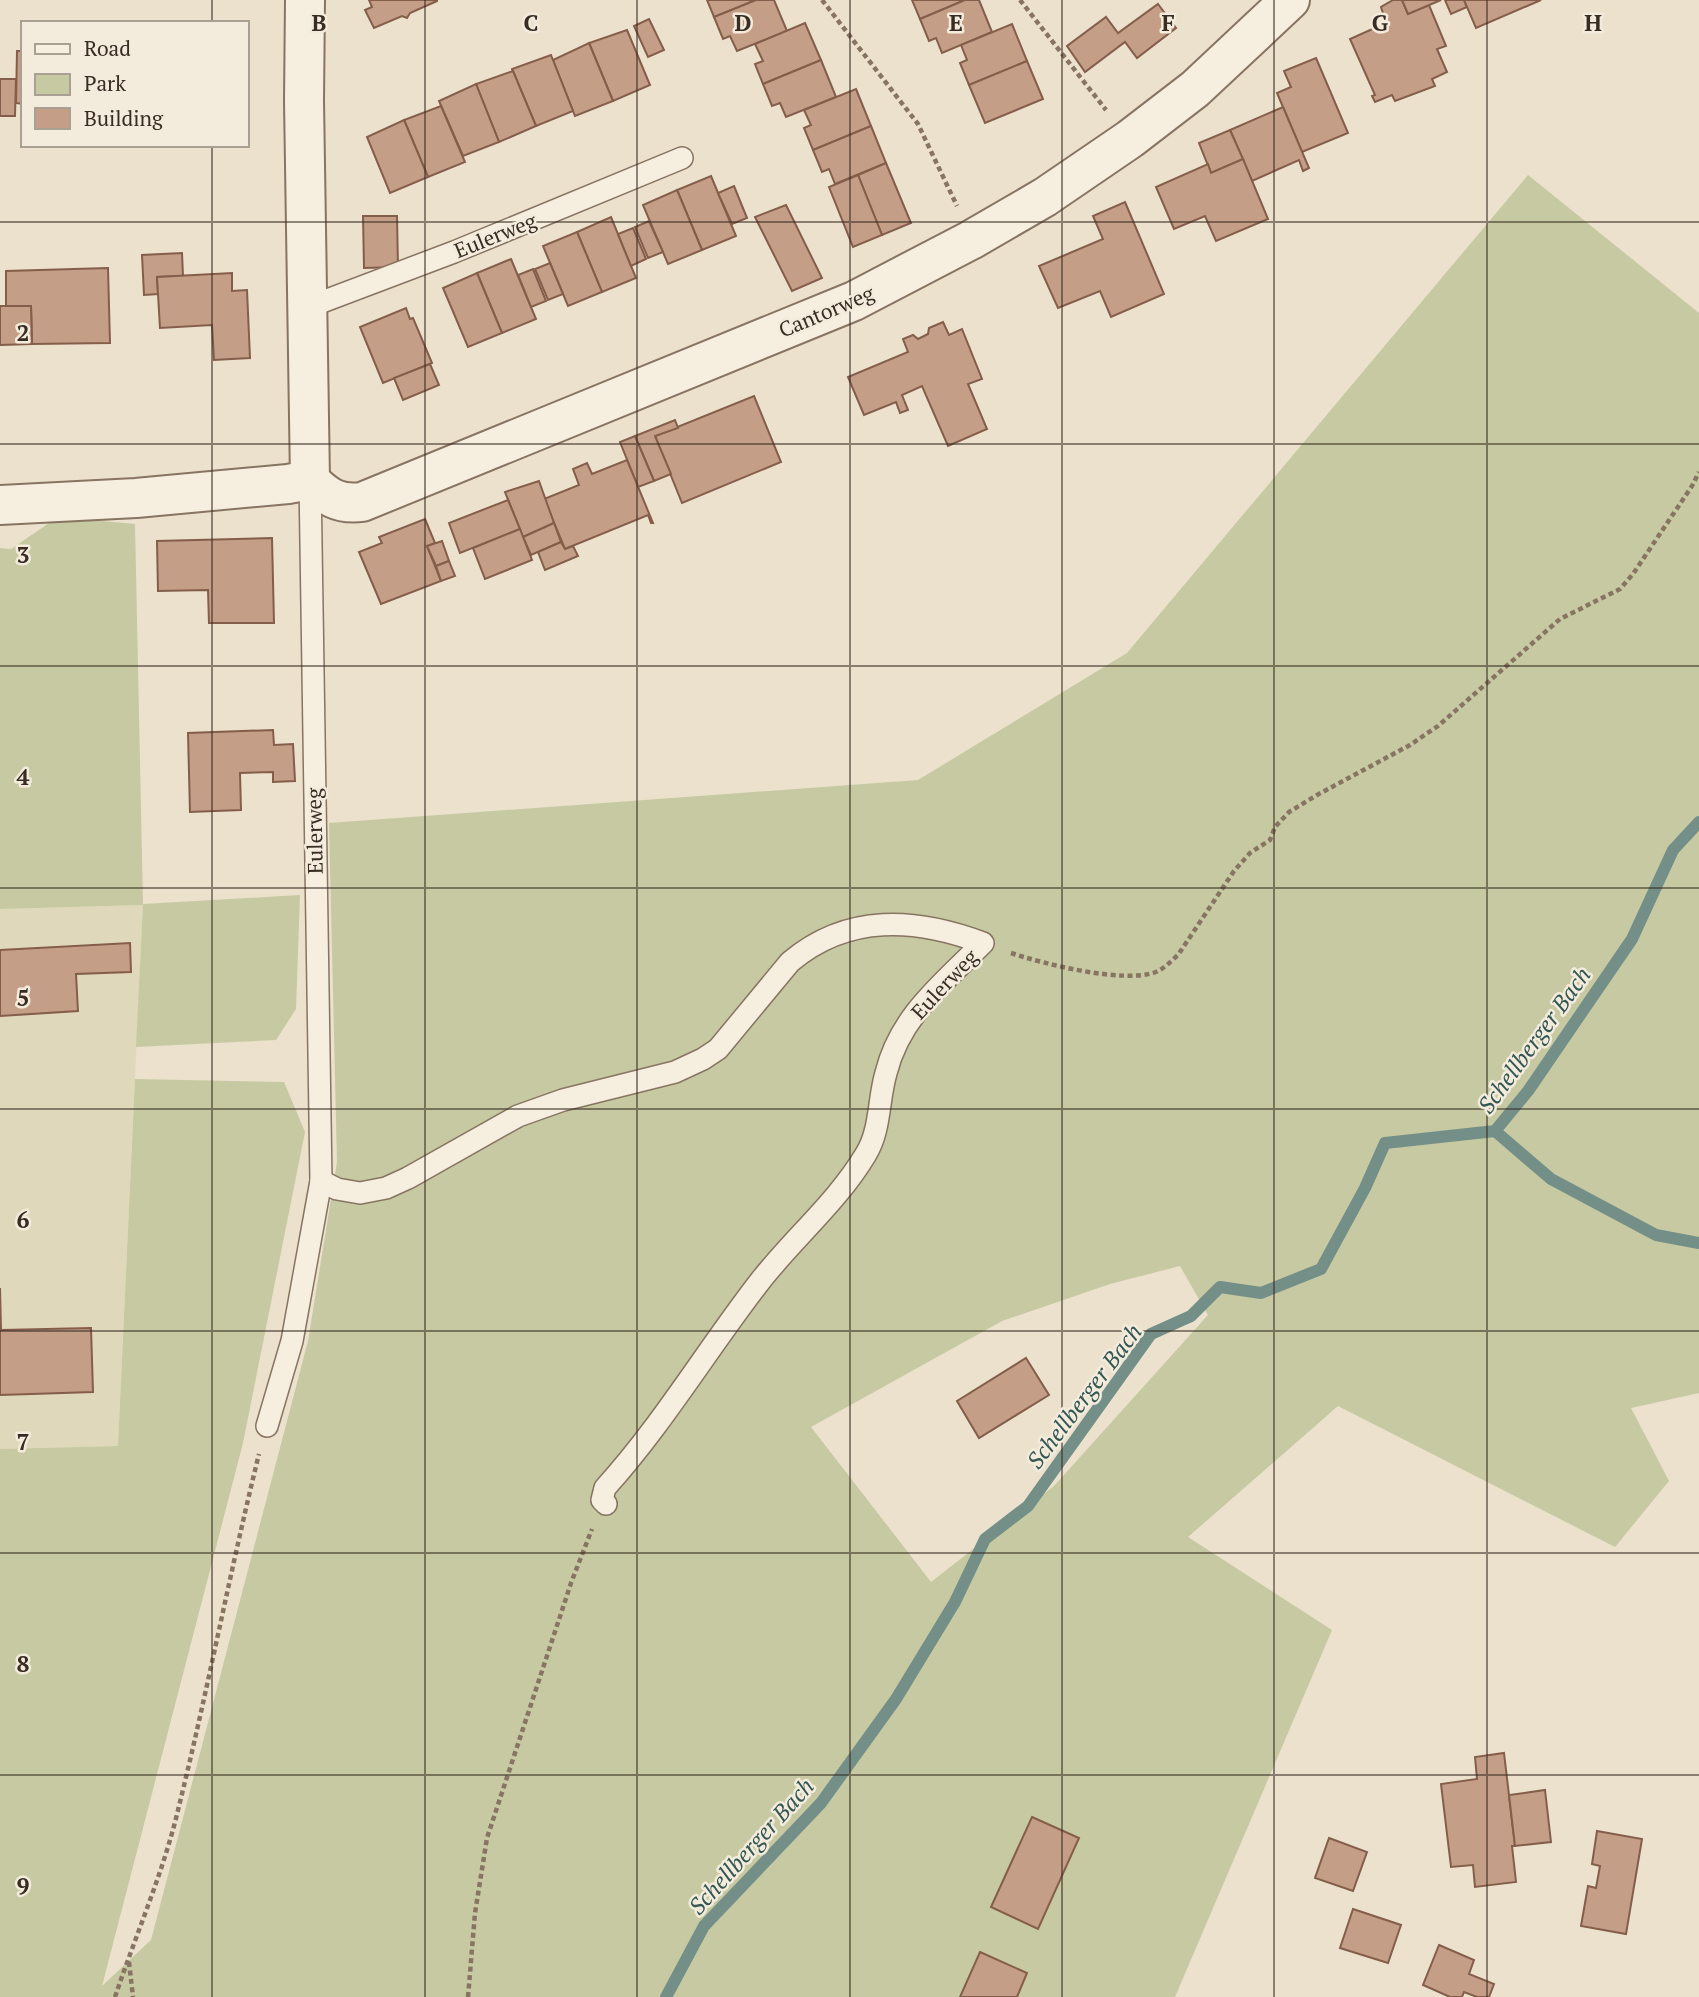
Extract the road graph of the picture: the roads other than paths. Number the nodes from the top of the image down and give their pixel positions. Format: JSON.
{"nodes":[{"id":1,"x":305,"y":0,"type":"edge"},
{"id":2,"x":1290,"y":0,"type":"edge"},
{"id":3,"x":682,"y":158,"type":"dead end"},
{"id":4,"x":306,"y":308,"type":"junction"},
{"id":5,"x":310,"y":480,"type":"junction"},
{"id":6,"x":0,"y":505,"type":"edge"},
{"id":7,"x":321,"y":1181,"type":"junction"},
{"id":8,"x":267,"y":1426,"type":"road end"},
{"id":9,"x":606,"y":1504,"type":"road end"}],
"edges":[{"from":1,"to":4,"type":"street","name":"Eulerweg"},
{"from":2,"to":5,"type":"street","name":"Cantorweg"},
{"from":3,"to":4,"type":"lane","name":"Eulerweg"},
{"from":4,"to":5,"type":"street","name":"Eulerweg"},
{"from":5,"to":6,"type":"street"},
{"from":5,"to":7,"type":"lane","name":"Eulerweg"},
{"from":7,"to":8,"type":"lane","name":"Eulerweg"},
{"from":7,"to":9,"type":"lane","name":"Eulerweg"}]}
